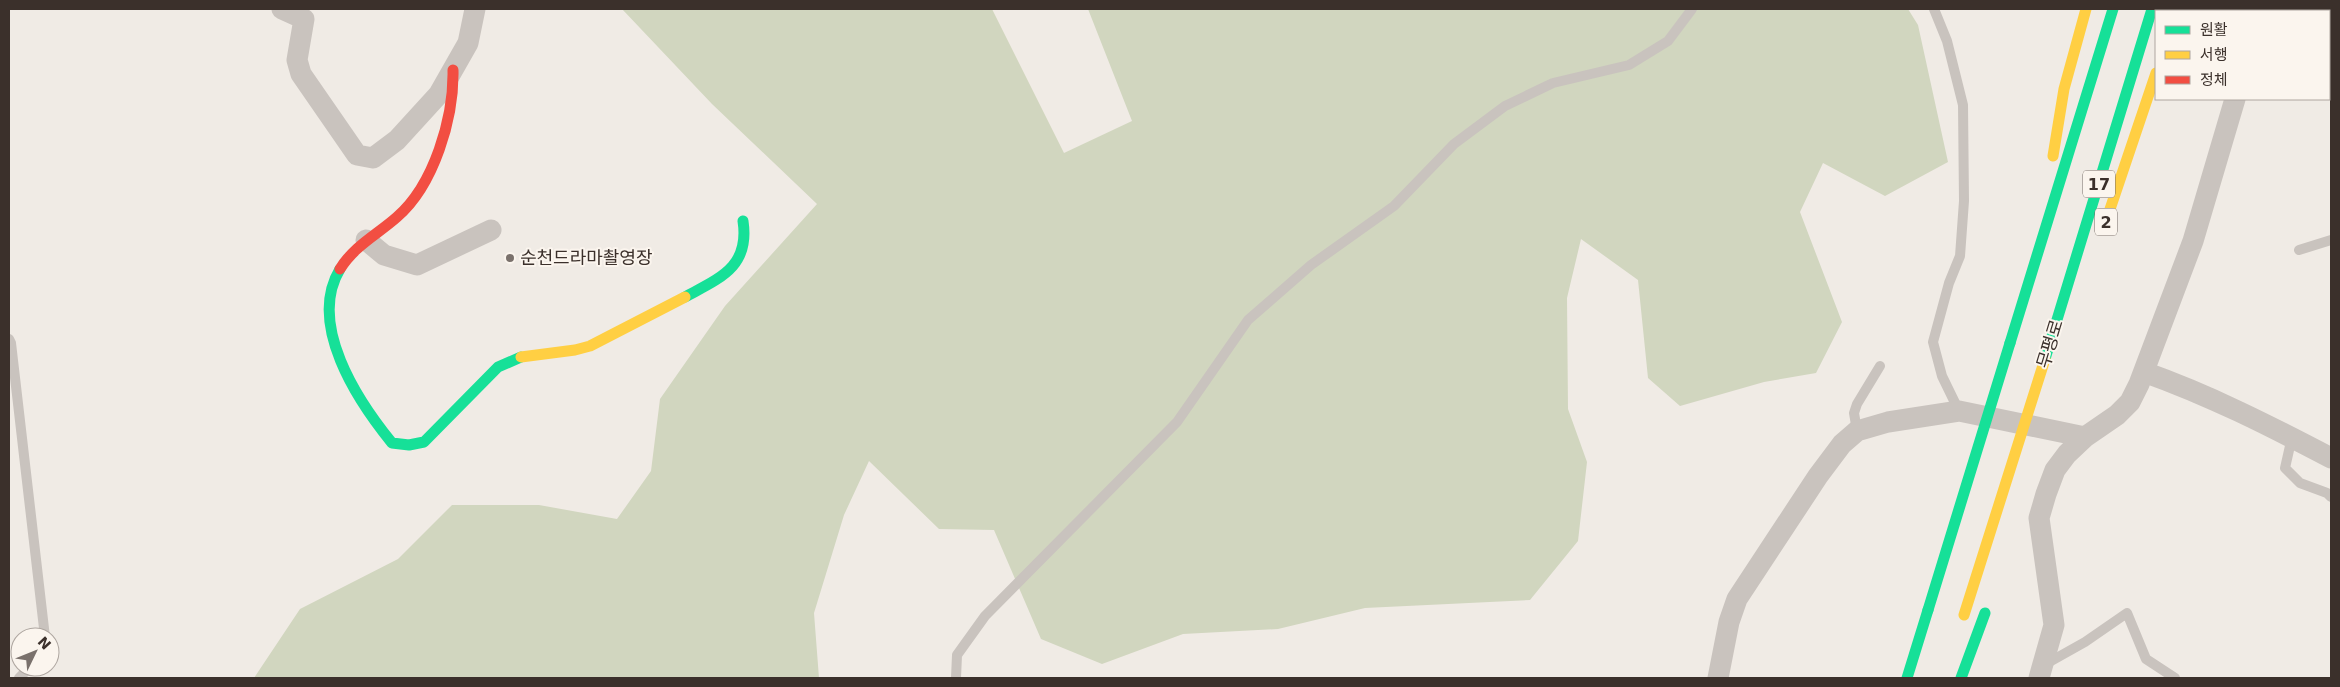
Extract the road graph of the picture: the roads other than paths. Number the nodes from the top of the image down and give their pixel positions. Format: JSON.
{"nodes":[{"id":1,"x":282,"y":9,"type":"edge"},
{"id":2,"x":475,"y":9,"type":"edge"},
{"id":3,"x":1692,"y":9,"type":"edge"},
{"id":4,"x":1934,"y":9,"type":"edge"},
{"id":5,"x":2086,"y":9,"type":"edge"},
{"id":6,"x":2113,"y":9,"type":"edge"},
{"id":7,"x":2152,"y":9,"type":"edge"},
{"id":8,"x":311,"y":14,"type":"edge"},
{"id":9,"x":453,"y":70,"type":"junction"},
{"id":10,"x":2155,"y":76,"type":"edge"},
{"id":11,"x":2235,"y":100,"type":"edge"},
{"id":12,"x":743,"y":221,"type":"dead end"},
{"id":13,"x":491,"y":230,"type":"dead end"},
{"id":14,"x":2102,"y":233,"type":"dead end"},
{"id":15,"x":366,"y":240,"type":"junction"},
{"id":16,"x":2331,"y":240,"type":"edge"},
{"id":17,"x":2299,"y":250,"type":"dead end"},
{"id":18,"x":2038,"y":252,"type":"junction"},
{"id":19,"x":9,"y":339,"type":"edge"},
{"id":20,"x":1880,"y":366,"type":"dead end"},
{"id":21,"x":2144,"y":372,"type":"junction"},
{"id":22,"x":1959,"y":411,"type":"junction"},
{"id":23,"x":2043,"y":417,"type":"dead end"},
{"id":24,"x":1857,"y":431,"type":"junction"},
{"id":25,"x":2038,"y":435,"type":"dead end"},
{"id":26,"x":2085,"y":437,"type":"junction"},
{"id":27,"x":2292,"y":437,"type":"junction"},
{"id":28,"x":2331,"y":458,"type":"edge"},
{"id":29,"x":2331,"y":497,"type":"edge"},
{"id":30,"x":1986,"y":609,"type":"dead end"},
{"id":31,"x":1963,"y":620,"type":"dead end"},
{"id":32,"x":44,"y":627,"type":"edge"},
{"id":33,"x":2041,"y":672,"type":"edge"},
{"id":34,"x":956,"y":678,"type":"edge"},
{"id":35,"x":1718,"y":678,"type":"edge"},
{"id":36,"x":1907,"y":678,"type":"edge"},
{"id":37,"x":1961,"y":678,"type":"edge"},
{"id":38,"x":2175,"y":678,"type":"edge"}],
"edges":[{"from":1,"to":8,"type":"street"},
{"from":2,"to":9,"type":"street"},
{"from":3,"to":34,"type":"lane"},
{"from":4,"to":22,"type":"lane"},
{"from":5,"to":18,"type":"main road"},
{"from":6,"to":18,"type":"main road","number":"17"},
{"from":7,"to":31,"type":"main road","name":"무평로","number":"17","bridge":true},
{"from":8,"to":9,"type":"street"},
{"from":9,"to":15,"type":"main road"},
{"from":10,"to":14,"type":"main road","number":"2"},
{"from":11,"to":21,"type":"street"},
{"from":12,"to":15,"type":"main road"},
{"from":13,"to":15,"type":"street"},
{"from":16,"to":17,"type":"lane"},
{"from":18,"to":36,"type":"main road","bridge":true},
{"from":19,"to":32,"type":"lane"},
{"from":20,"to":24,"type":"lane"},
{"from":21,"to":26,"type":"street"},
{"from":21,"to":27,"type":"street"},
{"from":22,"to":24,"type":"street"},
{"from":22,"to":26,"type":"street"},
{"from":23,"to":25,"type":"main road"},
{"from":24,"to":35,"type":"street"},
{"from":26,"to":33,"type":"street"},
{"from":27,"to":28,"type":"street"},
{"from":27,"to":29,"type":"lane"},
{"from":30,"to":37,"type":"main road"},
{"from":33,"to":38,"type":"lane"}]}
